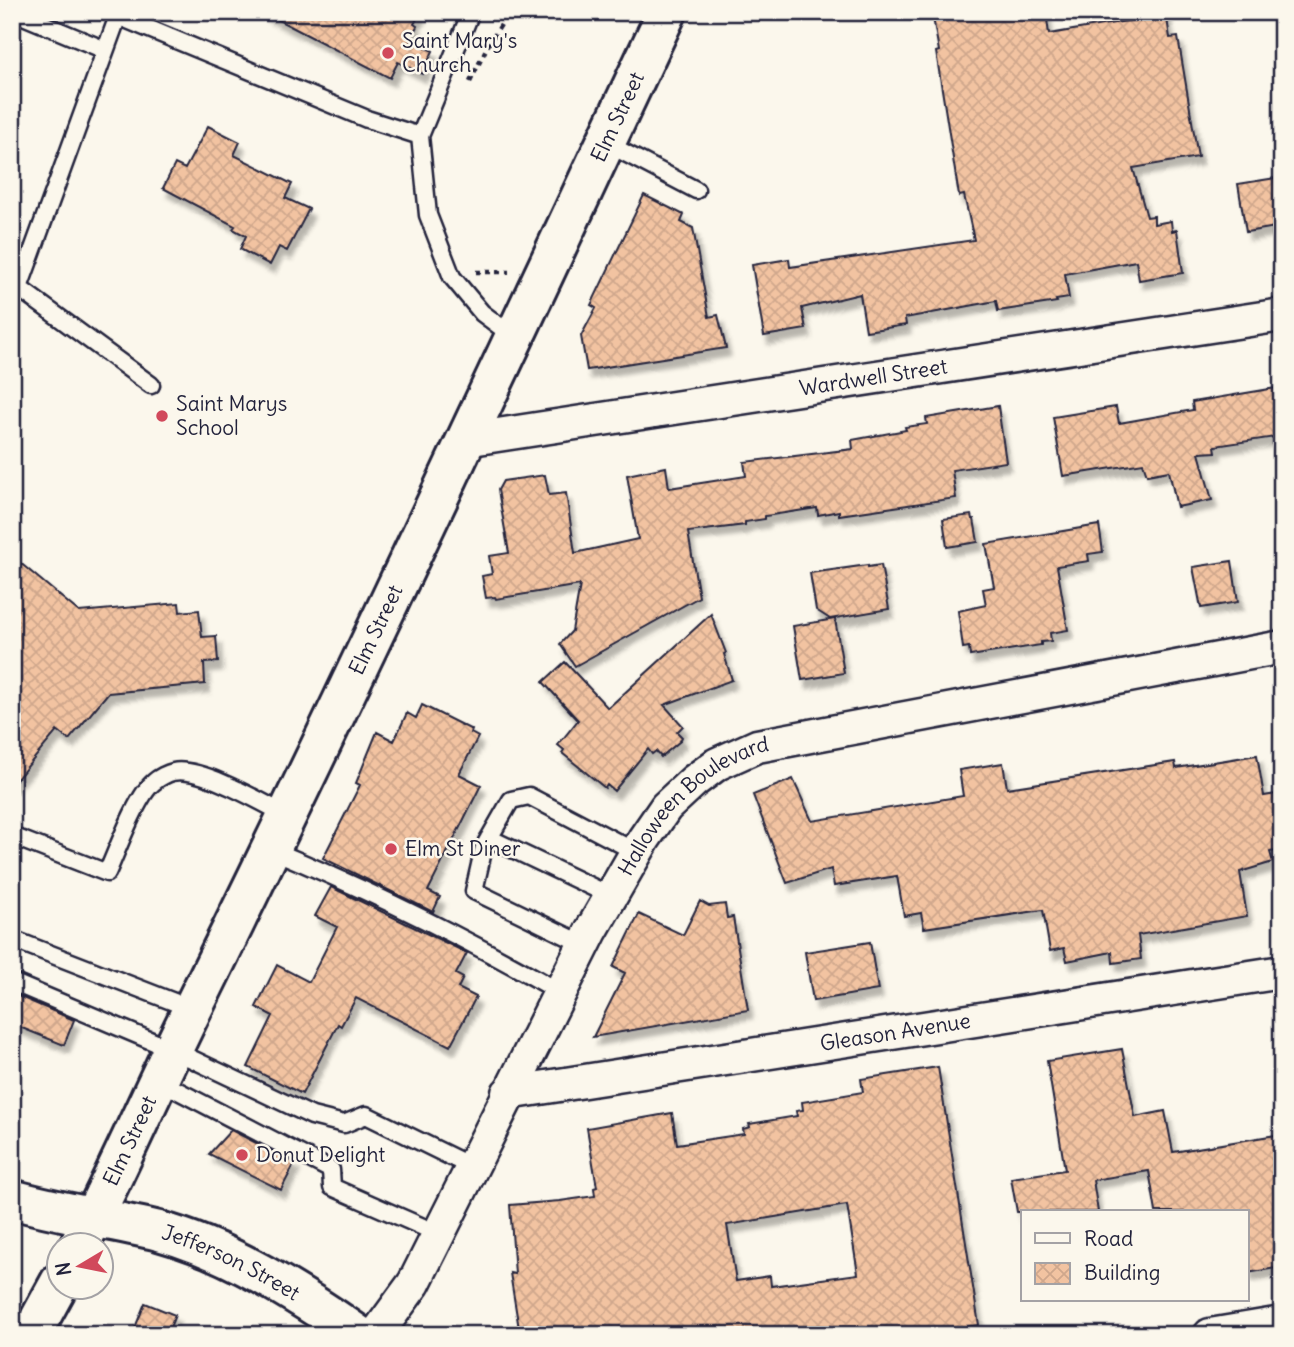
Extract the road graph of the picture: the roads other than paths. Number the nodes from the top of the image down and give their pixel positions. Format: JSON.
{"nodes":[{"id":1,"x":14,"y":12,"type":"edge"},
{"id":2,"x":471,"y":12,"type":"edge"},
{"id":3,"x":667,"y":12,"type":"edge"},
{"id":4,"x":119,"y":14,"type":"edge"},
{"id":5,"x":105,"y":50,"type":"junction"},
{"id":6,"x":420,"y":136,"type":"junction"},
{"id":7,"x":606,"y":143,"type":"junction"},
{"id":8,"x":696,"y":190,"type":"dead end"},
{"id":9,"x":16,"y":286,"type":"edge"},
{"id":10,"x":1282,"y":315,"type":"edge"},
{"id":11,"x":514,"y":337,"type":"junction"},
{"id":12,"x":150,"y":385,"type":"dead end"},
{"id":13,"x":466,"y":440,"type":"junction"},
{"id":14,"x":1282,"y":647,"type":"edge"},
{"id":15,"x":288,"y":816,"type":"junction"},
{"id":16,"x":12,"y":836,"type":"edge"},
{"id":17,"x":489,"y":838,"type":"junction"},
{"id":18,"x":272,"y":850,"type":"junction"},
{"id":19,"x":636,"y":852,"type":"junction"},
{"id":20,"x":611,"y":897,"type":"junction"},
{"id":21,"x":12,"y":939,"type":"edge"},
{"id":22,"x":584,"y":945,"type":"junction"},
{"id":23,"x":1282,"y":972,"type":"edge"},
{"id":24,"x":12,"y":982,"type":"edge"},
{"id":25,"x":560,"y":992,"type":"junction"},
{"id":26,"x":192,"y":1009,"type":"junction"},
{"id":27,"x":166,"y":1065,"type":"junction"},
{"id":28,"x":509,"y":1093,"type":"junction"},
{"id":29,"x":472,"y":1167,"type":"junction"},
{"id":30,"x":12,"y":1199,"type":"edge"},
{"id":31,"x":86,"y":1232,"type":"edge"},
{"id":32,"x":116,"y":1232,"type":"edge"},
{"id":33,"x":439,"y":1234,"type":"junction"},
{"id":34,"x":49,"y":1302,"type":"edge"},
{"id":35,"x":1282,"y":1323,"type":"edge"},
{"id":36,"x":31,"y":1335,"type":"edge"},
{"id":37,"x":358,"y":1335,"type":"edge"},
{"id":38,"x":376,"y":1335,"type":"edge"},
{"id":39,"x":1210,"y":1335,"type":"edge"}],
"edges":[{"from":1,"to":5,"type":"lane"},
{"from":2,"to":6,"type":"lane"},
{"from":3,"to":7,"type":"main road","name":"Elm Street"},
{"from":4,"to":5,"type":"lane"},
{"from":4,"to":6,"type":"lane"},
{"from":5,"to":9,"type":"lane"},
{"from":6,"to":11,"type":"lane"},
{"from":7,"to":8,"type":"lane"},
{"from":7,"to":11,"type":"main road","name":"Elm Street"},
{"from":9,"to":12,"type":"lane"},
{"from":10,"to":13,"type":"street","name":"Wardwell Street"},
{"from":11,"to":13,"type":"main road","name":"Elm Street"},
{"from":13,"to":15,"type":"main road","name":"Elm Street"},
{"from":14,"to":19,"type":"street","name":"Halloween Boulevard"},
{"from":15,"to":16,"type":"lane"},
{"from":15,"to":18,"type":"main road","name":"Elm Street"},
{"from":17,"to":19,"type":"lane"},
{"from":17,"to":20,"type":"lane"},
{"from":17,"to":22,"type":"lane"},
{"from":18,"to":25,"type":"lane"},
{"from":18,"to":26,"type":"main road","name":"Elm Street"},
{"from":19,"to":20,"type":"street","name":"Halloween Boulevard"},
{"from":20,"to":22,"type":"street","name":"Halloween Boulevard"},
{"from":21,"to":26,"type":"lane"},
{"from":22,"to":25,"type":"street","name":"Halloween Boulevard"},
{"from":23,"to":28,"type":"street","name":"Gleason Avenue"},
{"from":24,"to":27,"type":"lane"},
{"from":25,"to":28,"type":"street","name":"Halloween Boulevard"},
{"from":26,"to":27,"type":"main road","name":"Elm Street"},
{"from":27,"to":29,"type":"lane"},
{"from":27,"to":31,"type":"main road","name":"Elm Street"},
{"from":27,"to":33,"type":"lane"},
{"from":28,"to":29,"type":"street","name":"Halloween Boulevard"},
{"from":29,"to":33,"type":"street","name":"Halloween Boulevard"},
{"from":30,"to":31,"type":"main road","name":"Jefferson Street"},
{"from":32,"to":37,"type":"main road","name":"Jefferson Street"},
{"from":33,"to":38,"type":"street","name":"Halloween Boulevard"},
{"from":34,"to":36,"type":"main road"},
{"from":35,"to":39,"type":"street"}]}
